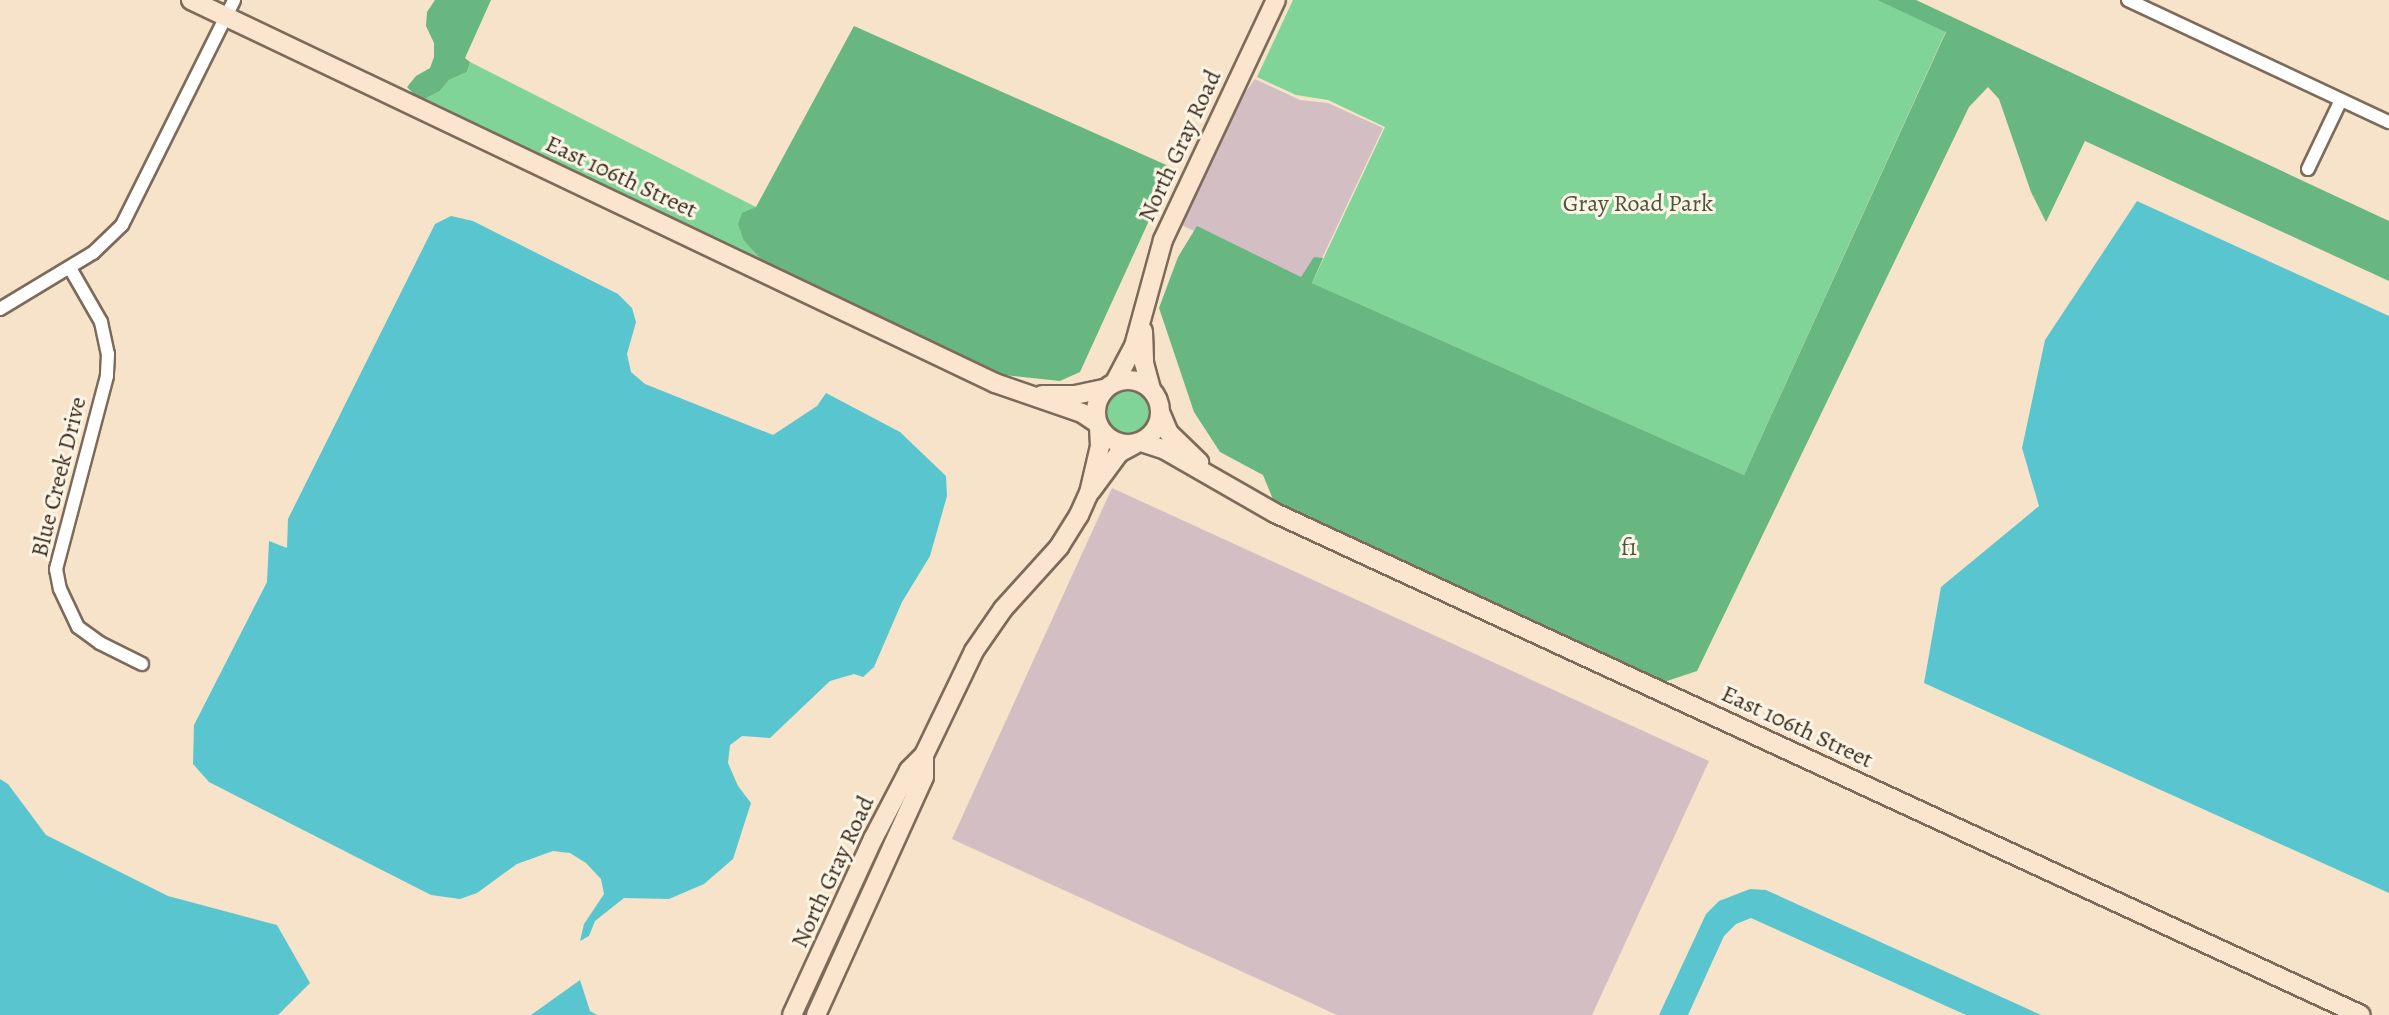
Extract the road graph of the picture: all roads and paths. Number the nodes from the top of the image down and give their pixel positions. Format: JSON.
{"nodes":[{"id":1,"x":191,"y":0,"type":"edge"},
{"id":2,"x":1276,"y":0,"type":"edge"},
{"id":3,"x":2128,"y":0,"type":"edge"},
{"id":4,"x":229,"y":8,"type":"edge"},
{"id":5,"x":2341,"y":100,"type":"junction"},
{"id":6,"x":2389,"y":122,"type":"edge"},
{"id":7,"x":2308,"y":169,"type":"dead end"},
{"id":8,"x":70,"y":268,"type":"junction"},
{"id":9,"x":0,"y":309,"type":"edge"},
{"id":10,"x":1141,"y":317,"type":"junction"},
{"id":11,"x":1110,"y":385,"type":"junction"},
{"id":12,"x":1151,"y":389,"type":"junction"},
{"id":13,"x":1031,"y":395,"type":"junction"},
{"id":14,"x":1160,"y":412,"type":"junction"},
{"id":15,"x":1098,"y":425,"type":"junction"},
{"id":16,"x":1138,"y":442,"type":"junction"},
{"id":17,"x":1216,"y":478,"type":"junction"},
{"id":18,"x":1089,"y":493,"type":"junction"},
{"id":19,"x":142,"y":664,"type":"dead end"},
{"id":20,"x":924,"y":755,"type":"junction"},
{"id":21,"x":792,"y":1015,"type":"edge"},
{"id":22,"x":816,"y":1015,"type":"edge"},
{"id":23,"x":2361,"y":1015,"type":"edge"}],
"edges":[{"from":1,"to":4,"type":"street","name":"East 106th Street"},
{"from":2,"to":10,"type":"street","name":"North Gray Road"},
{"from":3,"to":5,"type":"street"},
{"from":4,"to":8,"type":"street"},
{"from":4,"to":13,"type":"street","name":"East 106th Street"},
{"from":5,"to":6,"type":"street"},
{"from":5,"to":7,"type":"street"},
{"from":8,"to":9,"type":"street"},
{"from":8,"to":19,"type":"street","name":"Blue Creek Drive"},
{"from":10,"to":11,"type":"street","name":"North Gray Road"},
{"from":10,"to":12,"type":"street","name":"North Gray Road"},
{"from":11,"to":12,"type":"street"},
{"from":11,"to":13,"type":"street","name":"East 106th Street"},
{"from":11,"to":15,"type":"street"},
{"from":12,"to":14,"type":"street"},
{"from":13,"to":15,"type":"street","name":"East 106th Street"},
{"from":14,"to":16,"type":"street"},
{"from":14,"to":17,"type":"street","name":"East 106th Street"},
{"from":15,"to":16,"type":"street"},
{"from":15,"to":18,"type":"street","name":"North Gray Road"},
{"from":16,"to":17,"type":"street","name":"East 106th Street"},
{"from":16,"to":18,"type":"street","name":"North Gray Road"},
{"from":17,"to":23,"type":"street","name":"East 106th Street"},
{"from":18,"to":20,"type":"street","name":"North Gray Road"},
{"from":20,"to":21,"type":"street","name":"North Gray Road"},
{"from":20,"to":22,"type":"street","name":"North Gray Road"}]}
